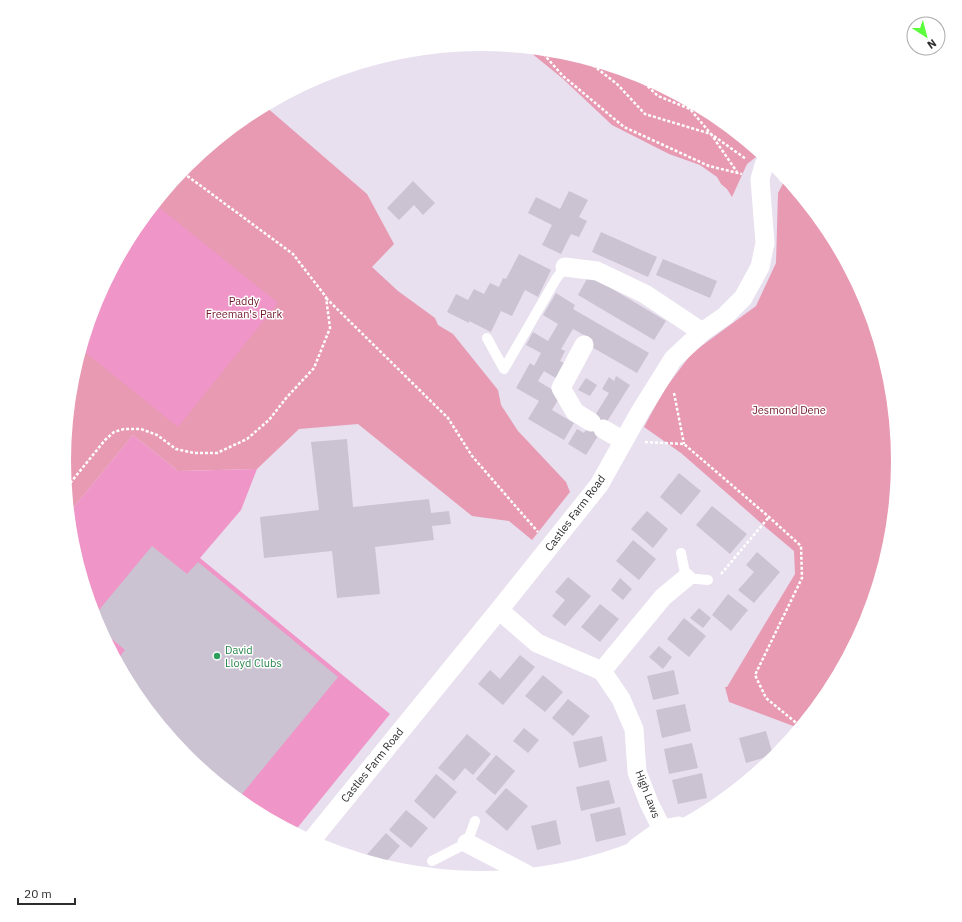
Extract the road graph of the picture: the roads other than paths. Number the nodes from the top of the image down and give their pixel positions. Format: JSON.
{"nodes":[{"id":1,"x":764,"y":165,"type":"edge"},
{"id":2,"x":565,"y":267,"type":"joint"},
{"id":3,"x":702,"y":332,"type":"junction"},
{"id":4,"x":487,"y":338,"type":"dead end"},
{"id":5,"x":584,"y":345,"type":"dead end"},
{"id":6,"x":624,"y":441,"type":"junction"},
{"id":7,"x":681,"y":553,"type":"dead end"},
{"id":8,"x":686,"y":578,"type":"junction"},
{"id":9,"x":708,"y":580,"type":"road end"},
{"id":10,"x":498,"y":610,"type":"junction"},
{"id":11,"x":602,"y":671,"type":"junction"},
{"id":12,"x":475,"y":821,"type":"dead end"},
{"id":13,"x":669,"y":825,"type":"edge"},
{"id":14,"x":315,"y":836,"type":"edge"},
{"id":15,"x":467,"y":843,"type":"junction"},
{"id":16,"x":432,"y":861,"type":"dead end"},
{"id":17,"x":517,"y":869,"type":"edge"}],
"edges":[{"from":1,"to":3,"type":"street","name":"Castles Farm Road"},
{"from":2,"to":3,"type":"street"},
{"from":2,"to":4,"type":"lane"},
{"from":3,"to":6,"type":"street","name":"Castles Farm Road"},
{"from":5,"to":6,"type":"street"},
{"from":6,"to":10,"type":"street","name":"Castles Farm Road"},
{"from":7,"to":8,"type":"lane"},
{"from":8,"to":9,"type":"lane"},
{"from":8,"to":11,"type":"street"},
{"from":10,"to":11,"type":"street"},
{"from":10,"to":14,"type":"street","name":"Castles Farm Road"},
{"from":11,"to":13,"type":"street","name":"High Laws"},
{"from":12,"to":15,"type":"lane"},
{"from":15,"to":16,"type":"lane"},
{"from":15,"to":17,"type":"street"}]}
